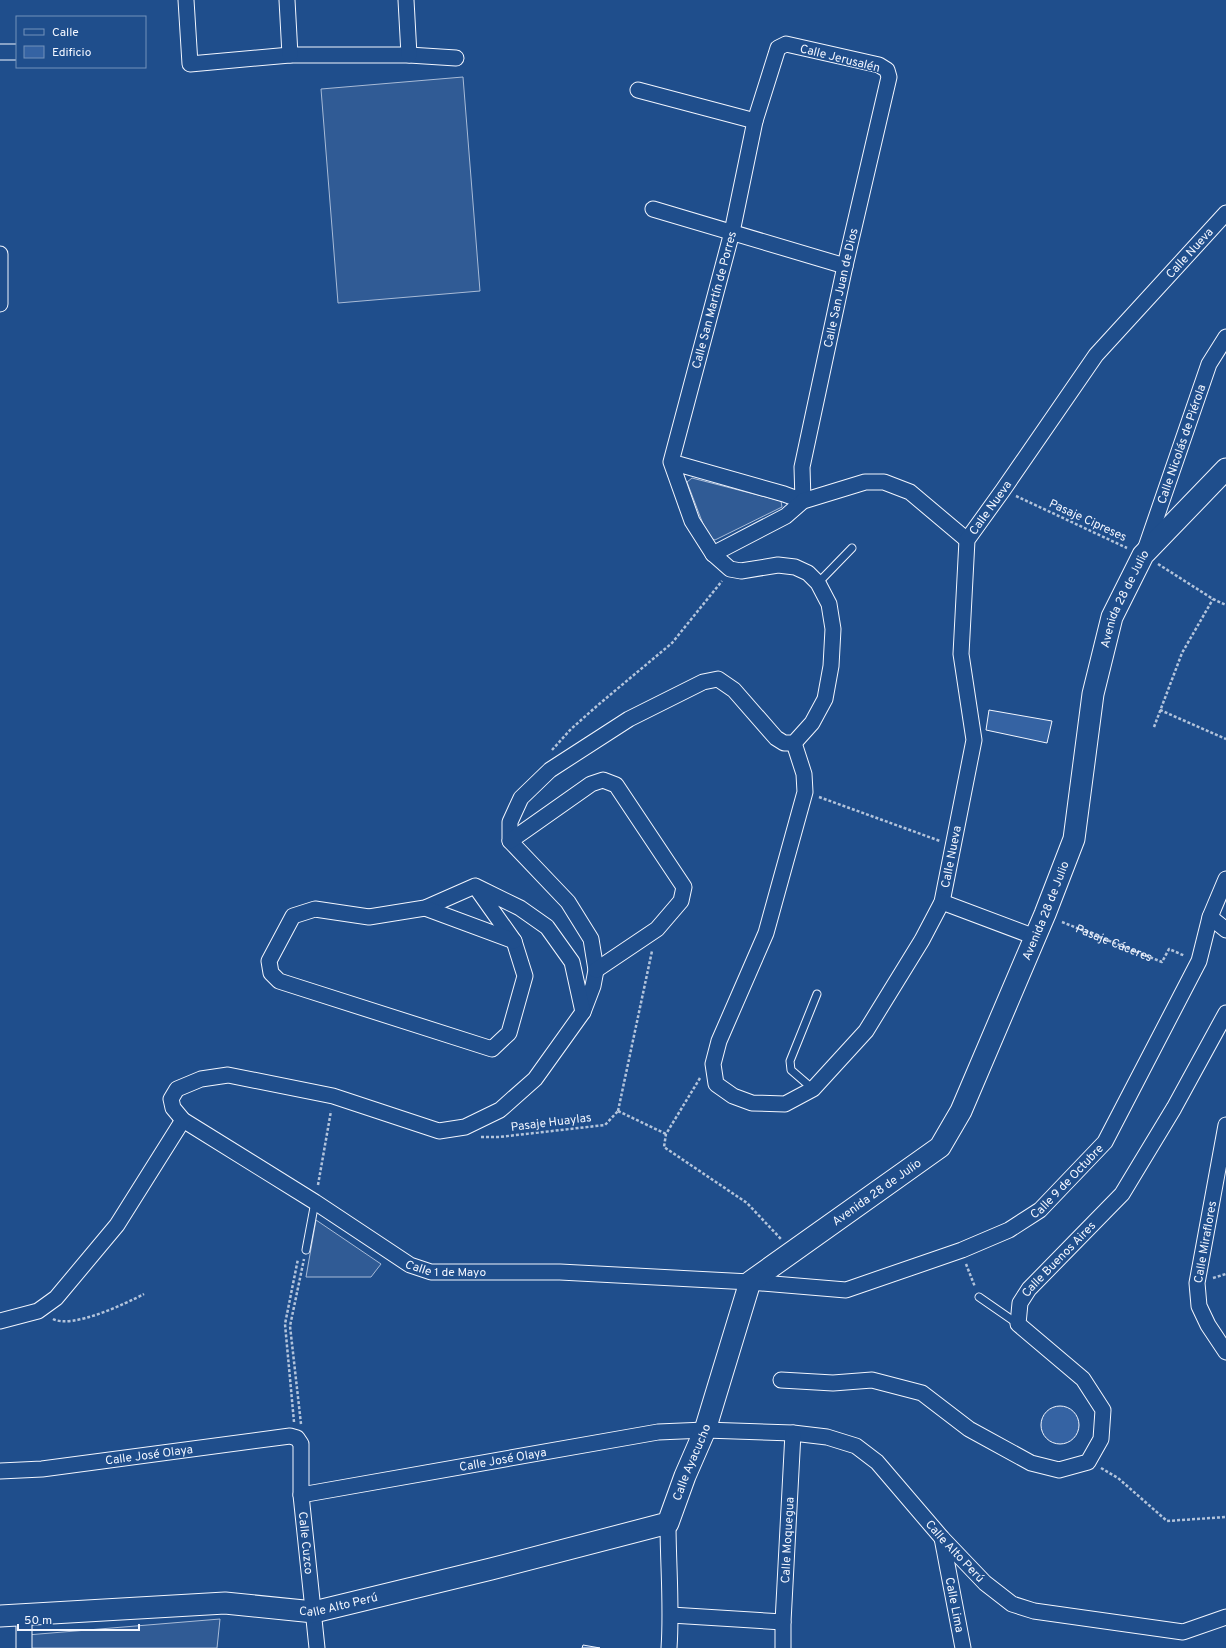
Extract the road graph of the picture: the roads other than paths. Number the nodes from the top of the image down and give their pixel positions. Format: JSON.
{"nodes":[{"id":1,"x":186,"y":0,"type":"edge"},
{"id":2,"x":287,"y":0,"type":"edge"},
{"id":3,"x":406,"y":0,"type":"edge"},
{"id":4,"x":786,"y":44,"type":"joint"},
{"id":5,"x":0,"y":52,"type":"edge"},
{"id":6,"x":16,"y":52,"type":"edge"},
{"id":7,"x":290,"y":55,"type":"junction"},
{"id":8,"x":409,"y":55,"type":"junction"},
{"id":9,"x":456,"y":58,"type":"dead end"},
{"id":10,"x":889,"y":76,"type":"joint"},
{"id":11,"x":638,"y":90,"type":"dead end"},
{"id":12,"x":755,"y":121,"type":"junction"},
{"id":13,"x":653,"y":209,"type":"dead end"},
{"id":14,"x":1226,"y":213,"type":"edge"},
{"id":15,"x":732,"y":232,"type":"junction"},
{"id":16,"x":0,"y":254,"type":"edge"},
{"id":17,"x":845,"y":266,"type":"junction"},
{"id":18,"x":0,"y":304,"type":"edge"},
{"id":19,"x":1226,"y":337,"type":"edge"},
{"id":20,"x":671,"y":462,"type":"junction"},
{"id":21,"x":1226,"y":469,"type":"edge"},
{"id":22,"x":803,"y":501,"type":"junction"},
{"id":23,"x":967,"y":540,"type":"junction"},
{"id":24,"x":852,"y":548,"type":"dead end"},
{"id":25,"x":713,"y":554,"type":"junction"},
{"id":26,"x":1144,"y":555,"type":"junction"},
{"id":27,"x":818,"y":583,"type":"junction"},
{"id":28,"x":794,"y":743,"type":"junction"},
{"id":29,"x":510,"y":841,"type":"junction"},
{"id":30,"x":1226,"y":879,"type":"edge"},
{"id":31,"x":475,"y":886,"type":"junction"},
{"id":32,"x":942,"y":902,"type":"junction"},
{"id":33,"x":424,"y":908,"type":"junction"},
{"id":34,"x":1210,"y":917,"type":"junction"},
{"id":35,"x":1226,"y":930,"type":"edge"},
{"id":36,"x":1035,"y":937,"type":"junction"},
{"id":37,"x":514,"y":941,"type":"junction"},
{"id":38,"x":596,"y":970,"type":"junction"},
{"id":39,"x":817,"y":994,"type":"dead end"},
{"id":40,"x":583,"y":1012,"type":"junction"},
{"id":41,"x":1226,"y":1013,"type":"edge"},
{"id":42,"x":813,"y":1089,"type":"junction"},
{"id":43,"x":183,"y":1120,"type":"junction"},
{"id":44,"x":1226,"y":1125,"type":"edge"},
{"id":45,"x":315,"y":1202,"type":"junction"},
{"id":46,"x":306,"y":1250,"type":"road end"},
{"id":47,"x":750,"y":1282,"type":"junction"},
{"id":48,"x":979,"y":1297,"type":"road end"},
{"id":49,"x":0,"y":1321,"type":"edge"},
{"id":50,"x":1018,"y":1324,"type":"junction"},
{"id":51,"x":1226,"y":1352,"type":"edge"},
{"id":52,"x":781,"y":1380,"type":"dead end"},
{"id":53,"x":705,"y":1430,"type":"junction"},
{"id":54,"x":793,"y":1433,"type":"junction"},
{"id":55,"x":297,"y":1438,"type":"joint"},
{"id":56,"x":0,"y":1471,"type":"edge"},
{"id":57,"x":302,"y":1495,"type":"junction"},
{"id":58,"x":668,"y":1523,"type":"junction"},
{"id":59,"x":942,"y":1538,"type":"junction"},
{"id":60,"x":314,"y":1612,"type":"junction"},
{"id":61,"x":24,"y":1615,"type":"junction"},
{"id":62,"x":0,"y":1616,"type":"edge"},
{"id":63,"x":671,"y":1616,"type":"junction"},
{"id":64,"x":1226,"y":1617,"type":"edge"},
{"id":65,"x":783,"y":1622,"type":"junction"},
{"id":66,"x":24,"y":1648,"type":"edge"},
{"id":67,"x":317,"y":1648,"type":"edge"},
{"id":68,"x":669,"y":1648,"type":"edge"},
{"id":69,"x":783,"y":1648,"type":"edge"},
{"id":70,"x":964,"y":1648,"type":"edge"}],
"edges":[{"from":1,"to":7,"type":"street"},
{"from":2,"to":7,"type":"street"},
{"from":3,"to":8,"type":"street"},
{"from":4,"to":10,"type":"street","name":"Calle Jerusalén"},
{"from":4,"to":12,"type":"street","name":"Calle San Martín de Porres"},
{"from":5,"to":6,"type":"street"},
{"from":7,"to":8,"type":"street"},
{"from":8,"to":9,"type":"street"},
{"from":10,"to":17,"type":"street","name":"Calle San Juan de Dios"},
{"from":11,"to":12,"type":"street"},
{"from":12,"to":15,"type":"street","name":"Calle San Martín de Porres"},
{"from":13,"to":15,"type":"street"},
{"from":14,"to":23,"type":"street","name":"Calle Nueva"},
{"from":15,"to":17,"type":"street"},
{"from":15,"to":20,"type":"street","name":"Calle San Martín de Porres"},
{"from":16,"to":18,"type":"street"},
{"from":17,"to":22,"type":"street","name":"Calle San Juan de Dios"},
{"from":19,"to":26,"type":"street","name":"Calle Nicolás de Piérola"},
{"from":20,"to":22,"type":"street"},
{"from":20,"to":25,"type":"street"},
{"from":21,"to":26,"type":"street","name":"Avenida 28 de Julio"},
{"from":22,"to":23,"type":"street"},
{"from":22,"to":25,"type":"street"},
{"from":23,"to":32,"type":"street","name":"Calle Nueva"},
{"from":24,"to":27,"type":"lane"},
{"from":25,"to":27,"type":"street"},
{"from":26,"to":36,"type":"street","name":"Avenida 28 de Julio"},
{"from":27,"to":28,"type":"street"},
{"from":28,"to":29,"type":"street"},
{"from":28,"to":42,"type":"street","name":"Calle Nueva"},
{"from":29,"to":38,"type":"street"},
{"from":29,"to":38,"type":"street"},
{"from":30,"to":34,"type":"street","name":"Calle 9 de Octubre"},
{"from":31,"to":33,"type":"street"},
{"from":31,"to":37,"type":"street"},
{"from":31,"to":40,"type":"street"},
{"from":32,"to":36,"type":"street"},
{"from":32,"to":42,"type":"street","name":"Calle Nueva"},
{"from":33,"to":37,"type":"street"},
{"from":33,"to":37,"type":"street"},
{"from":34,"to":35,"type":"street"},
{"from":34,"to":47,"type":"street","name":"Calle 9 de Octubre"},
{"from":36,"to":47,"type":"street","name":"Avenida 28 de Julio"},
{"from":38,"to":40,"type":"street"},
{"from":39,"to":42,"type":"lane"},
{"from":40,"to":43,"type":"street"},
{"from":41,"to":50,"type":"street","name":"Calle Buenos Aires"},
{"from":43,"to":45,"type":"street","name":"Calle 1 de Mayo"},
{"from":43,"to":49,"type":"street"},
{"from":44,"to":51,"type":"street","name":"Calle Miraflores"},
{"from":45,"to":46,"type":"lane"},
{"from":45,"to":47,"type":"street","name":"Calle 1 de Mayo"},
{"from":47,"to":53,"type":"street","name":"Calle Ayacucho"},
{"from":48,"to":50,"type":"lane"},
{"from":50,"to":52,"type":"street"},
{"from":53,"to":54,"type":"street","name":"Calle Alto Perú"},
{"from":53,"to":57,"type":"street","name":"Calle José Olaya"},
{"from":53,"to":58,"type":"street","name":"Calle Ayacucho"},
{"from":54,"to":59,"type":"street","name":"Calle Alto Perú"},
{"from":54,"to":65,"type":"street","name":"Calle Moquegua"},
{"from":55,"to":56,"type":"street","name":"Calle José Olaya"},
{"from":55,"to":57,"type":"street","name":"Calle Cuzco"},
{"from":57,"to":60,"type":"street","name":"Calle Cuzco"},
{"from":58,"to":60,"type":"street","name":"Calle Alto Perú"},
{"from":58,"to":63,"type":"street","name":"Calle Ayacucho"},
{"from":59,"to":64,"type":"street","name":"Calle Alto Perú"},
{"from":59,"to":70,"type":"street","name":"Calle Lima"},
{"from":60,"to":61,"type":"street","name":"Calle Alto Perú"},
{"from":60,"to":67,"type":"street","name":"Calle Cuzco"},
{"from":61,"to":62,"type":"street","name":"Calle Alto Perú"},
{"from":61,"to":66,"type":"street"},
{"from":63,"to":65,"type":"street"},
{"from":63,"to":68,"type":"street","name":"Calle Ayacucho"},
{"from":65,"to":69,"type":"street","name":"Calle Moquegua"}]}
